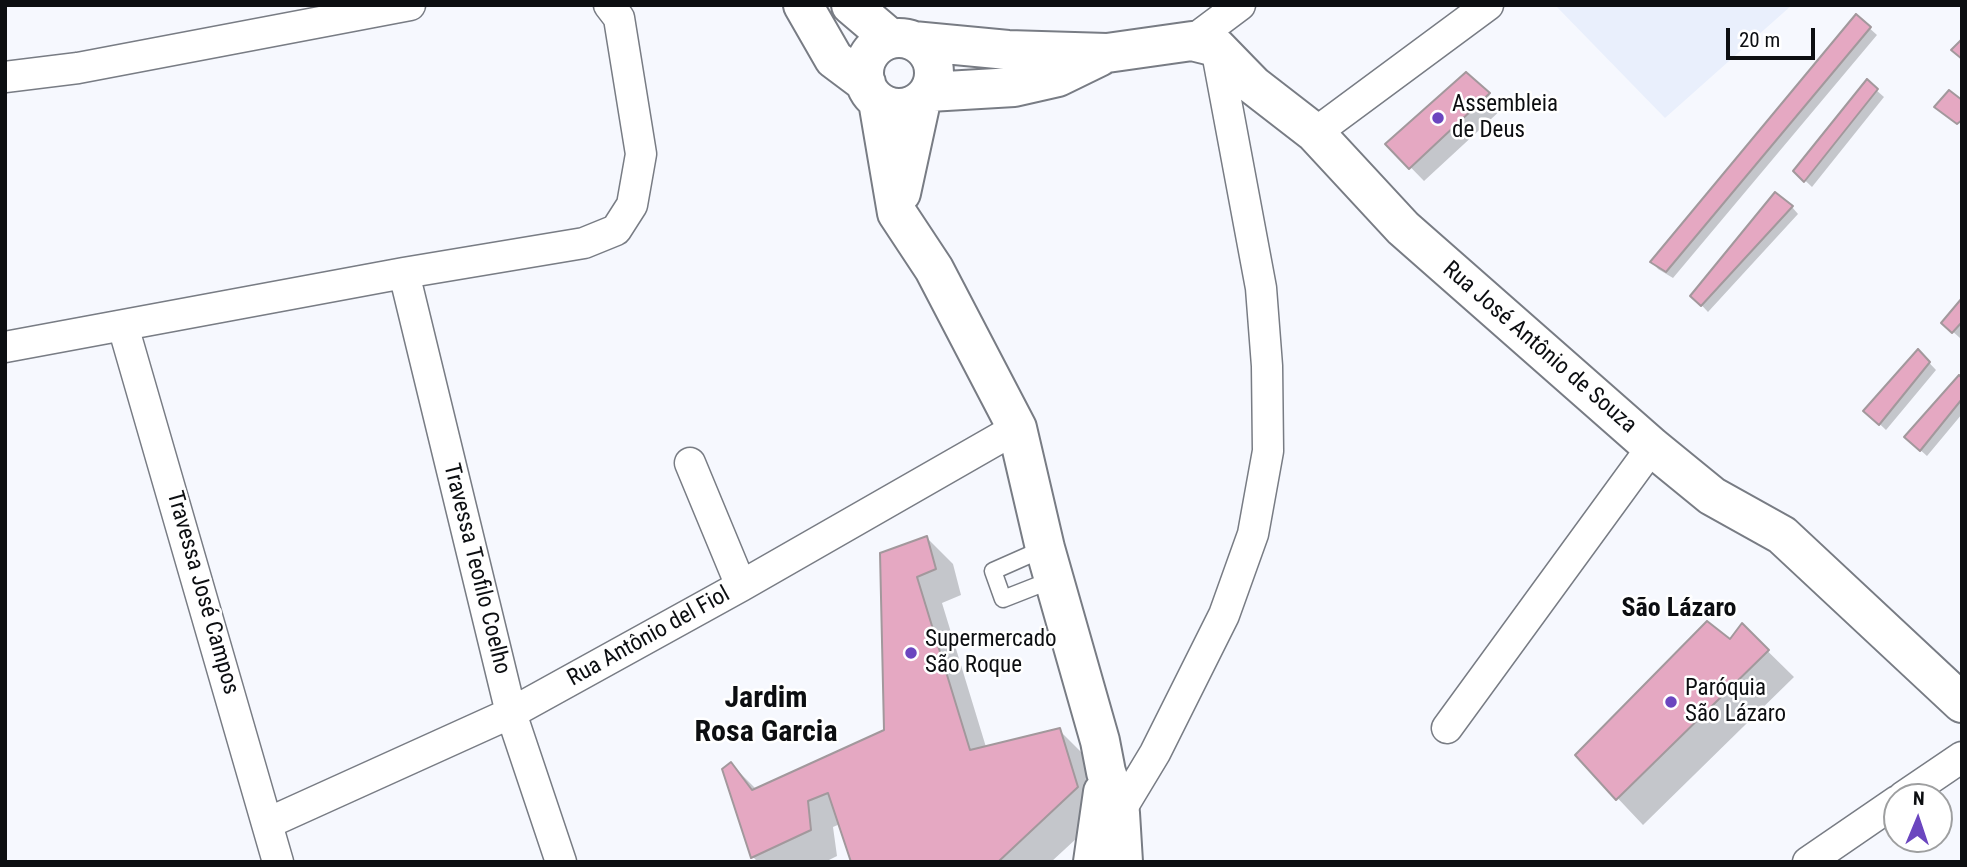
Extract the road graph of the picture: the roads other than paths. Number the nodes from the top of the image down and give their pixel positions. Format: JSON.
{"nodes":[{"id":1,"x":410,"y":5,"type":"edge"},
{"id":2,"x":609,"y":5,"type":"edge"},
{"id":3,"x":803,"y":5,"type":"edge"},
{"id":4,"x":851,"y":5,"type":"edge"},
{"id":5,"x":1240,"y":5,"type":"edge"},
{"id":6,"x":1488,"y":5,"type":"edge"},
{"id":7,"x":902,"y":40,"type":"junction"},
{"id":8,"x":1204,"y":44,"type":"junction"},
{"id":9,"x":1107,"y":53,"type":"junction"},
{"id":10,"x":5,"y":77,"type":"edge"},
{"id":11,"x":872,"y":92,"type":"junction"},
{"id":12,"x":925,"y":96,"type":"junction"},
{"id":13,"x":1315,"y":133,"type":"junction"},
{"id":14,"x":897,"y":213,"type":"junction"},
{"id":15,"x":404,"y":273,"type":"junction"},
{"id":16,"x":123,"y":326,"type":"junction"},
{"id":17,"x":5,"y":347,"type":"edge"},
{"id":18,"x":1017,"y":428,"type":"junction"},
{"id":19,"x":1652,"y":447,"type":"junction"},
{"id":20,"x":690,"y":463,"type":"dead end"},
{"id":21,"x":741,"y":586,"type":"junction"},
{"id":22,"x":1962,"y":703,"type":"edge"},
{"id":23,"x":511,"y":713,"type":"junction"},
{"id":24,"x":1447,"y":728,"type":"dead end"},
{"id":25,"x":1962,"y":757,"type":"edge"},
{"id":26,"x":1106,"y":772,"type":"junction"},
{"id":27,"x":1924,"y":783,"type":"edge"},
{"id":28,"x":1883,"y":811,"type":"edge"},
{"id":29,"x":1120,"y":813,"type":"junction"},
{"id":30,"x":268,"y":823,"type":"junction"},
{"id":31,"x":1103,"y":858,"type":"edge"},
{"id":32,"x":278,"y":862,"type":"edge"},
{"id":33,"x":561,"y":862,"type":"edge"},
{"id":34,"x":1808,"y":862,"type":"edge"}],
"edges":[{"from":1,"to":10,"type":"street"},
{"from":2,"to":15,"type":"street"},
{"from":3,"to":11,"type":"street"},
{"from":4,"to":7,"type":"street"},
{"from":5,"to":8,"type":"street"},
{"from":6,"to":13,"type":"street"},
{"from":7,"to":9,"type":"street"},
{"from":7,"to":11,"type":"street"},
{"from":7,"to":12,"type":"street"},
{"from":8,"to":9,"type":"street"},
{"from":8,"to":13,"type":"street","name":"Rua José Antônio de Souza"},
{"from":8,"to":29,"type":"street"},
{"from":9,"to":12,"type":"street"},
{"from":11,"to":12,"type":"street"},
{"from":11,"to":14,"type":"street"},
{"from":12,"to":14,"type":"street"},
{"from":13,"to":19,"type":"street","name":"Rua José Antônio de Souza"},
{"from":14,"to":18,"type":"street"},
{"from":15,"to":16,"type":"street"},
{"from":15,"to":23,"type":"street","name":"Travessa Teofilo Coelho"},
{"from":16,"to":17,"type":"street"},
{"from":16,"to":30,"type":"street","name":"Travessa José Campos"},
{"from":18,"to":21,"type":"street","name":"Rua Antônio del Fiol"},
{"from":18,"to":26,"type":"street"},
{"from":19,"to":22,"type":"street","name":"Rua José Antônio de Souza"},
{"from":19,"to":24,"type":"street"},
{"from":20,"to":21,"type":"street"},
{"from":21,"to":23,"type":"street","name":"Rua Antônio del Fiol"},
{"from":23,"to":30,"type":"street","name":"Rua Antônio del Fiol"},
{"from":23,"to":33,"type":"street","name":"Travessa Teofilo Coelho"},
{"from":25,"to":27,"type":"street"},
{"from":26,"to":29,"type":"street"},
{"from":26,"to":31,"type":"street"},
{"from":28,"to":34,"type":"street"},
{"from":29,"to":31,"type":"street"},
{"from":30,"to":32,"type":"street","name":"Travessa José Campos"}]}
